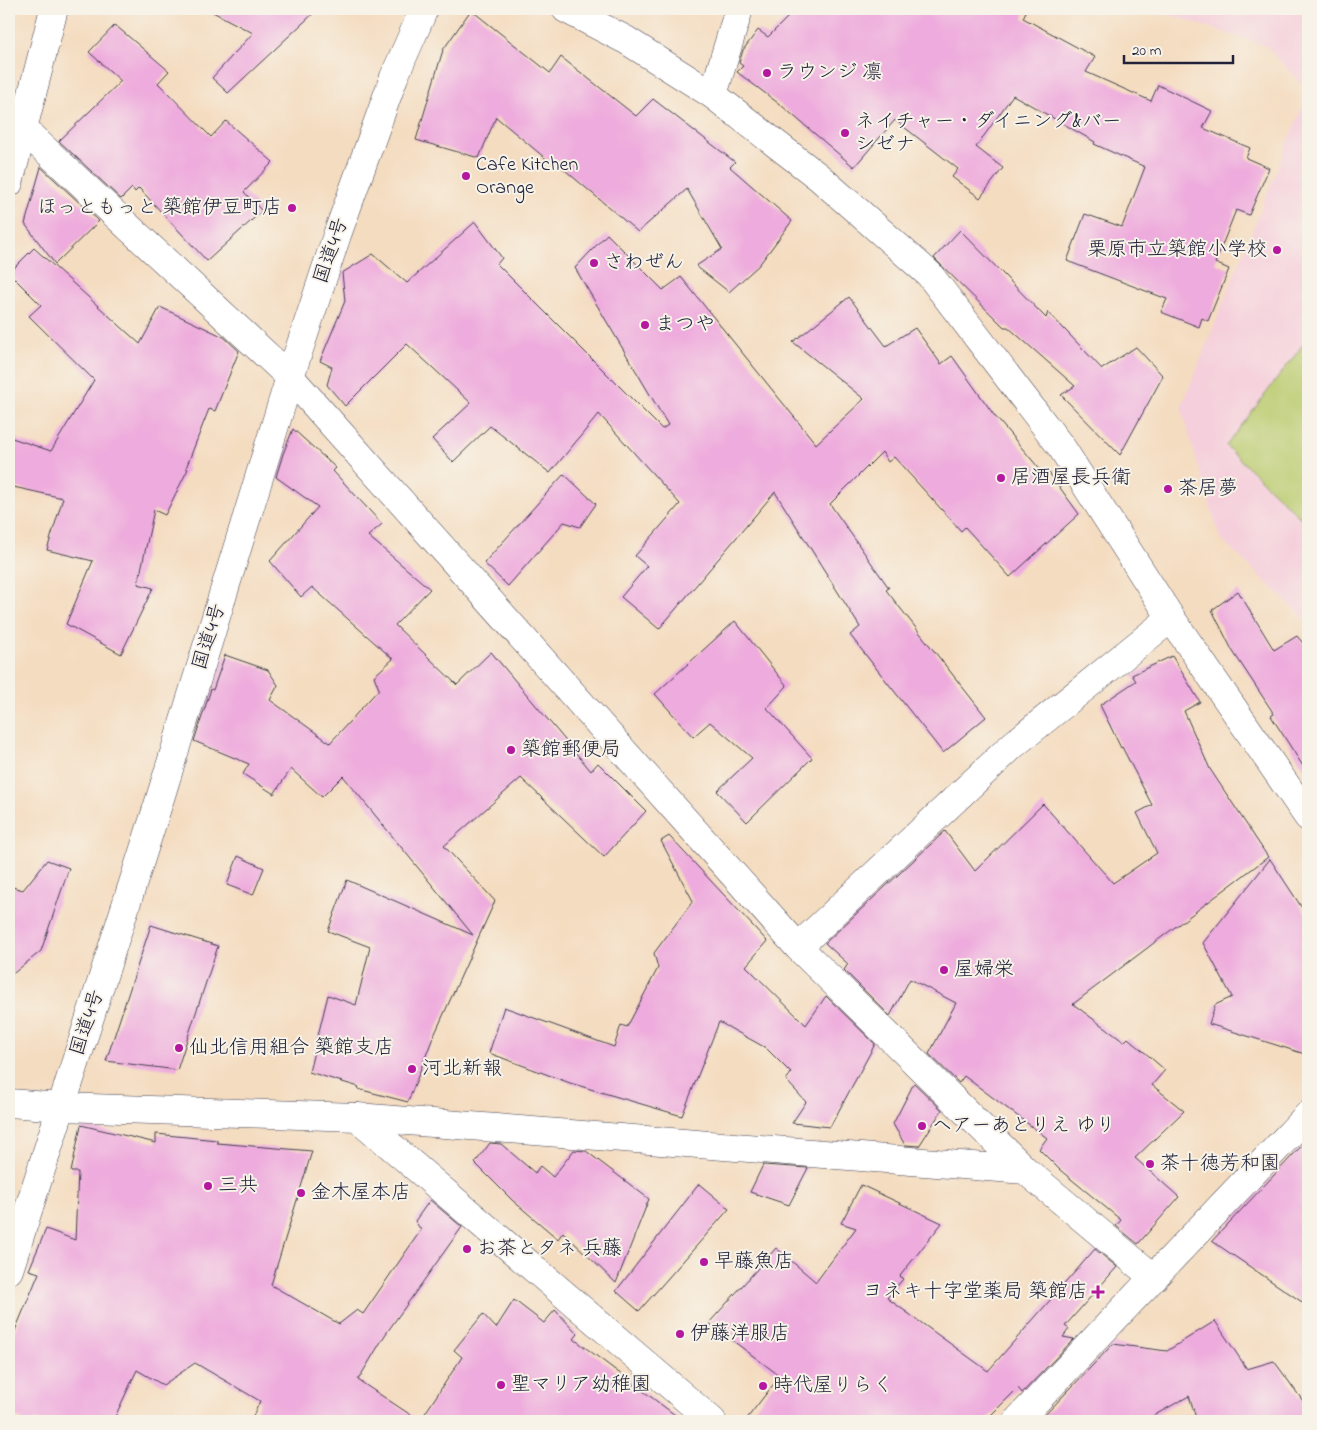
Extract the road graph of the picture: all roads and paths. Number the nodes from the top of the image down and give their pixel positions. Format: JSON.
{"nodes":[{"id":1,"x":54,"y":9,"type":"edge"},
{"id":2,"x":424,"y":9,"type":"edge"},
{"id":3,"x":566,"y":9,"type":"edge"},
{"id":4,"x":739,"y":9,"type":"edge"},
{"id":5,"x":713,"y":95,"type":"junction"},
{"id":6,"x":16,"y":127,"type":"edge"},
{"id":7,"x":9,"y":183,"type":"edge"},
{"id":8,"x":290,"y":377,"type":"junction"},
{"id":9,"x":1171,"y":618,"type":"junction"},
{"id":10,"x":1308,"y":817,"type":"edge"},
{"id":11,"x":798,"y":947,"type":"junction"},
{"id":12,"x":9,"y":1103,"type":"edge"},
{"id":13,"x":61,"y":1107,"type":"junction"},
{"id":14,"x":1308,"y":1115,"type":"edge"},
{"id":15,"x":357,"y":1117,"type":"junction"},
{"id":16,"x":1025,"y":1170,"type":"junction"},
{"id":17,"x":9,"y":1270,"type":"edge"},
{"id":18,"x":1154,"y":1278,"type":"junction"},
{"id":19,"x":712,"y":1421,"type":"edge"},
{"id":20,"x":1017,"y":1421,"type":"edge"}],
"edges":[{"from":1,"to":6,"type":"main road"},
{"from":2,"to":8,"type":"main road","name":"国道4号"},
{"from":3,"to":5,"type":"main road"},
{"from":4,"to":5,"type":"main road"},
{"from":5,"to":9,"type":"main road"},
{"from":6,"to":7,"type":"main road"},
{"from":6,"to":8,"type":"main road"},
{"from":8,"to":11,"type":"main road"},
{"from":8,"to":13,"type":"main road","name":"国道4号"},
{"from":9,"to":10,"type":"main road"},
{"from":9,"to":11,"type":"main road"},
{"from":11,"to":16,"type":"main road"},
{"from":12,"to":13,"type":"main road"},
{"from":13,"to":15,"type":"main road"},
{"from":13,"to":17,"type":"main road","name":"国道4号"},
{"from":14,"to":18,"type":"main road"},
{"from":15,"to":16,"type":"main road"},
{"from":15,"to":19,"type":"main road"},
{"from":16,"to":18,"type":"main road"},
{"from":18,"to":20,"type":"main road"}]}
